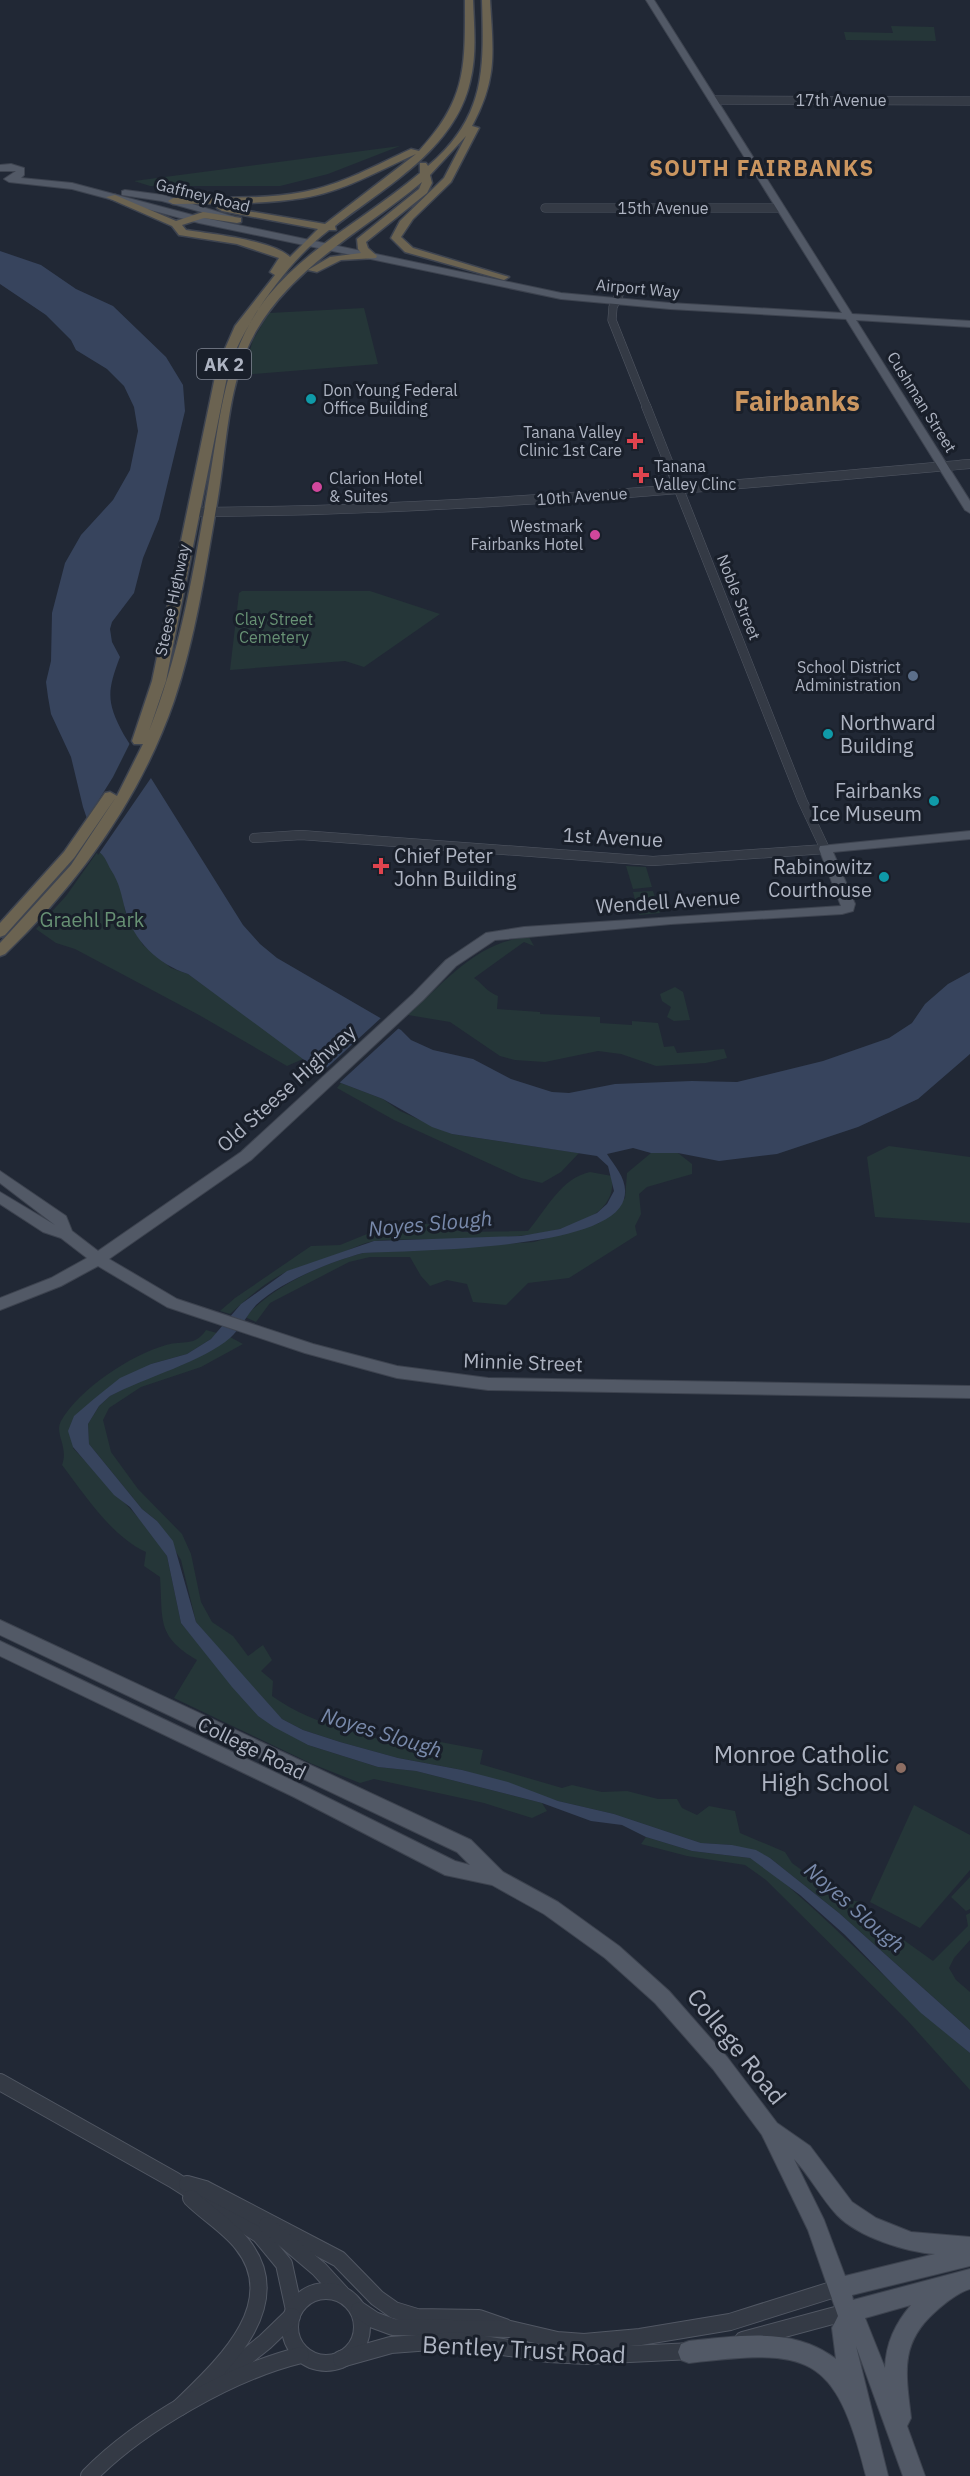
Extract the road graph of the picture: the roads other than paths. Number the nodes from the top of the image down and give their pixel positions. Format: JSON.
{"nodes":[{"id":1,"x":469,"y":0,"type":"edge"},
{"id":2,"x":486,"y":0,"type":"edge"},
{"id":3,"x":650,"y":0,"type":"edge"},
{"id":4,"x":469,"y":44,"type":"junction"},
{"id":5,"x":486,"y":81,"type":"junction"},
{"id":6,"x":713,"y":100,"type":"junction"},
{"id":7,"x":970,"y":101,"type":"edge"},
{"id":8,"x":456,"y":110,"type":"junction"},
{"id":9,"x":1,"y":167,"type":"edge"},
{"id":10,"x":21,"y":171,"type":"junction"},
{"id":11,"x":424,"y":174,"type":"junction"},
{"id":12,"x":5,"y":179,"type":"edge"},
{"id":13,"x":350,"y":181,"type":"junction"},
{"id":14,"x":50,"y":182,"type":"junction"},
{"id":15,"x":389,"y":182,"type":"junction"},
{"id":16,"x":84,"y":189,"type":"junction"},
{"id":17,"x":111,"y":197,"type":"junction"},
{"id":18,"x":392,"y":199,"type":"junction"},
{"id":19,"x":173,"y":201,"type":"junction"},
{"id":20,"x":199,"y":208,"type":"junction"},
{"id":21,"x":545,"y":208,"type":"dead end"},
{"id":22,"x":780,"y":208,"type":"junction"},
{"id":23,"x":189,"y":218,"type":"junction"},
{"id":24,"x":241,"y":220,"type":"junction"},
{"id":25,"x":176,"y":224,"type":"junction"},
{"id":26,"x":326,"y":228,"type":"junction"},
{"id":27,"x":351,"y":229,"type":"junction"},
{"id":28,"x":312,"y":239,"type":"junction"},
{"id":29,"x":331,"y":244,"type":"junction"},
{"id":30,"x":361,"y":247,"type":"junction"},
{"id":31,"x":372,"y":256,"type":"junction"},
{"id":32,"x":504,"y":277,"type":"junction"},
{"id":33,"x":617,"y":299,"type":"junction"},
{"id":34,"x":848,"y":315,"type":"junction"},
{"id":35,"x":970,"y":317,"type":"edge"},
{"id":36,"x":258,"y":319,"type":"junction"},
{"id":37,"x":242,"y":321,"type":"junction"},
{"id":38,"x":970,"y":324,"type":"edge"},
{"id":39,"x":970,"y":464,"type":"edge"},
{"id":40,"x":943,"y":466,"type":"junction"},
{"id":41,"x":681,"y":489,"type":"junction"},
{"id":42,"x":970,"y":510,"type":"edge"},
{"id":43,"x":194,"y":512,"type":"junction"},
{"id":44,"x":210,"y":512,"type":"junction"},
{"id":45,"x":146,"y":739,"type":"junction"},
{"id":46,"x":970,"y":835,"type":"edge"},
{"id":47,"x":254,"y":838,"type":"dead end"},
{"id":48,"x":825,"y":849,"type":"junction"},
{"id":49,"x":72,"y":862,"type":"junction"},
{"id":50,"x":840,"y":886,"type":"junction"},
{"id":51,"x":848,"y":908,"type":"joint"},
{"id":52,"x":806,"y":912,"type":"junction"},
{"id":53,"x":0,"y":932,"type":"edge"},
{"id":54,"x":490,"y":936,"type":"joint"},
{"id":55,"x":0,"y":951,"type":"edge"},
{"id":56,"x":0,"y":1176,"type":"edge"},
{"id":57,"x":0,"y":1197,"type":"edge"},
{"id":58,"x":66,"y":1234,"type":"junction"},
{"id":59,"x":98,"y":1259,"type":"junction"},
{"id":60,"x":0,"y":1304,"type":"edge"},
{"id":61,"x":970,"y":1392,"type":"edge"},
{"id":62,"x":0,"y":1628,"type":"edge"},
{"id":63,"x":0,"y":1648,"type":"edge"},
{"id":64,"x":496,"y":1878,"type":"junction"},
{"id":65,"x":0,"y":2082,"type":"edge"},
{"id":66,"x":769,"y":2128,"type":"junction"},
{"id":67,"x":174,"y":2180,"type":"junction"},
{"id":68,"x":263,"y":2220,"type":"junction"},
{"id":69,"x":970,"y":2247,"type":"edge"},
{"id":70,"x":970,"y":2256,"type":"edge"},
{"id":71,"x":962,"y":2282,"type":"edge"},
{"id":72,"x":838,"y":2288,"type":"junction"},
{"id":73,"x":341,"y":2293,"type":"junction"},
{"id":74,"x":359,"y":2310,"type":"junction"},
{"id":75,"x":293,"y":2313,"type":"junction"},
{"id":76,"x":848,"y":2315,"type":"junction"},
{"id":77,"x":510,"y":2329,"type":"junction"},
{"id":78,"x":689,"y":2352,"type":"junction"},
{"id":79,"x":301,"y":2355,"type":"junction"},
{"id":80,"x":341,"y":2359,"type":"junction"},
{"id":81,"x":180,"y":2407,"type":"junction"},
{"id":82,"x":863,"y":2425,"type":"junction"},
{"id":83,"x":903,"y":2445,"type":"junction"},
{"id":84,"x":89,"y":2476,"type":"edge"},
{"id":85,"x":877,"y":2476,"type":"edge"},
{"id":86,"x":914,"y":2476,"type":"edge"}],
"edges":[{"from":1,"to":4,"type":"highway","number":"AK 2"},
{"from":2,"to":5,"type":"highway","number":"AK 2"},
{"from":3,"to":6,"type":"main road","name":"Cushman Street"},
{"from":4,"to":8,"type":"highway","number":"AK 2"},
{"from":4,"to":13,"type":"highway"},
{"from":5,"to":11,"type":"highway","number":"AK 2"},
{"from":5,"to":32,"type":"highway"},
{"from":6,"to":7,"type":"street","name":"17th Avenue"},
{"from":6,"to":22,"type":"main road","name":"Cushman Street"},
{"from":8,"to":11,"type":"highway"},
{"from":8,"to":15,"type":"highway","number":"AK 2"},
{"from":9,"to":10,"type":"main road","name":"Gaffney Road"},
{"from":10,"to":12,"type":"main road"},
{"from":10,"to":14,"type":"main road","name":"Gaffney Road"},
{"from":11,"to":18,"type":"highway","number":"AK 2"},
{"from":11,"to":30,"type":"highway"},
{"from":12,"to":14,"type":"main road","name":"Gaffney Road"},
{"from":13,"to":15,"type":"highway"},
{"from":13,"to":19,"type":"highway"},
{"from":14,"to":16,"type":"main road","name":"Gaffney Road"},
{"from":15,"to":18,"type":"highway"},
{"from":15,"to":26,"type":"highway","number":"AK 2"},
{"from":16,"to":17,"type":"main road","name":"Gaffney Road"},
{"from":16,"to":19,"type":"main road","name":"Gaffney Road"},
{"from":17,"to":20,"type":"highway"},
{"from":17,"to":23,"type":"main road","name":"Gaffney Road"},
{"from":17,"to":25,"type":"highway"},
{"from":18,"to":27,"type":"highway","number":"AK 2"},
{"from":19,"to":20,"type":"main road","name":"Gaffney Road"},
{"from":20,"to":24,"type":"main road","name":"Gaffney Road"},
{"from":20,"to":26,"type":"highway"},
{"from":21,"to":22,"type":"street","name":"15th Avenue"},
{"from":22,"to":34,"type":"main road","name":"Cushman Street"},
{"from":23,"to":24,"type":"highway"},
{"from":23,"to":25,"type":"highway"},
{"from":23,"to":28,"type":"main road","name":"Gaffney Road"},
{"from":24,"to":28,"type":"main road","name":"Gaffney Road"},
{"from":25,"to":37,"type":"highway"},
{"from":26,"to":27,"type":"highway"},
{"from":26,"to":28,"type":"highway","number":"AK 2"},
{"from":27,"to":29,"type":"highway","number":"AK 2"},
{"from":28,"to":29,"type":"main road","name":"Airport Way"},
{"from":28,"to":37,"type":"highway","name":"Steese Highway","number":"AK 2"},
{"from":29,"to":30,"type":"main road","name":"Airport Way"},
{"from":29,"to":31,"type":"main road","name":"Airport Way"},
{"from":29,"to":36,"type":"highway","name":"Steese Highway","number":"AK 2"},
{"from":30,"to":31,"type":"highway"},
{"from":30,"to":32,"type":"main road","name":"Airport Way"},
{"from":31,"to":33,"type":"main road","name":"Airport Way"},
{"from":31,"to":36,"type":"highway"},
{"from":32,"to":33,"type":"main road","name":"Airport Way"},
{"from":33,"to":34,"type":"main road","name":"Airport Way"},
{"from":33,"to":41,"type":"street","name":"Noble Street"},
{"from":34,"to":35,"type":"main road","name":"Airport Way"},
{"from":34,"to":38,"type":"main road","name":"Airport Way"},
{"from":34,"to":40,"type":"main road","name":"Cushman Street"},
{"from":36,"to":44,"type":"highway","name":"Steese Highway","number":"AK 2"},
{"from":37,"to":43,"type":"highway","name":"Steese Highway","number":"AK 2"},
{"from":39,"to":40,"type":"street","name":"10th Avenue"},
{"from":40,"to":41,"type":"street","name":"10th Avenue"},
{"from":40,"to":42,"type":"main road","name":"Cushman Street"},
{"from":41,"to":44,"type":"street","name":"10th Avenue"},
{"from":41,"to":48,"type":"street","name":"Noble Street"},
{"from":43,"to":44,"type":"street","name":"10th Avenue"},
{"from":43,"to":45,"type":"highway","name":"Steese Highway","number":"AK 2"},
{"from":44,"to":45,"type":"highway","name":"Steese Highway","number":"AK 2"},
{"from":45,"to":49,"type":"highway","name":"Steese Highway","number":"AK 2"},
{"from":46,"to":48,"type":"main road","name":"1st Avenue"},
{"from":47,"to":48,"type":"street","name":"1st Avenue"},
{"from":48,"to":50,"type":"main road","name":"Noble Street"},
{"from":49,"to":53,"type":"highway","name":"Steese Highway","number":"AK 2"},
{"from":49,"to":55,"type":"highway","name":"Steese Highway","number":"AK 2"},
{"from":50,"to":51,"type":"main road","name":"Noble Street"},
{"from":50,"to":52,"type":"main road"},
{"from":51,"to":52,"type":"main road","name":"Wendell Avenue"},
{"from":52,"to":54,"type":"main road","name":"Wendell Avenue"},
{"from":54,"to":59,"type":"main road","name":"Old Steese Highway"},
{"from":56,"to":58,"type":"main road"},
{"from":57,"to":58,"type":"main road"},
{"from":58,"to":59,"type":"main road","name":"Minnie Street"},
{"from":59,"to":60,"type":"main road","name":"Old Steese Highway"},
{"from":59,"to":61,"type":"main road","name":"Minnie Street"},
{"from":62,"to":64,"type":"main road","name":"College Road"},
{"from":63,"to":64,"type":"main road","name":"College Road"},
{"from":64,"to":66,"type":"main road","name":"College Road"},
{"from":65,"to":67,"type":"street","name":"Bentley Trust Road"},
{"from":66,"to":69,"type":"main road"},
{"from":66,"to":72,"type":"main road","name":"College Road"},
{"from":67,"to":68,"type":"street","name":"Bentley Trust Road"},
{"from":67,"to":75,"type":"street","name":"Bentley Trust Road"},
{"from":67,"to":81,"type":"street"},
{"from":68,"to":73,"type":"street","name":"Bentley Trust Road"},
{"from":68,"to":77,"type":"street","name":"Bentley Trust Road"},
{"from":70,"to":72,"type":"main road"},
{"from":71,"to":76,"type":"main road"},
{"from":71,"to":83,"type":"main road"},
{"from":72,"to":76,"type":"main road","name":"College Road"},
{"from":72,"to":77,"type":"street","name":"Bentley Trust Road"},
{"from":73,"to":74,"type":"street"},
{"from":73,"to":75,"type":"street"},
{"from":74,"to":77,"type":"street","name":"Bentley Trust Road"},
{"from":74,"to":80,"type":"street"},
{"from":75,"to":79,"type":"street"},
{"from":75,"to":81,"type":"street"},
{"from":76,"to":78,"type":"street","name":"Bentley Trust Road"},
{"from":76,"to":82,"type":"main road","name":"College Road"},
{"from":76,"to":83,"type":"main road","name":"College Road"},
{"from":78,"to":80,"type":"street","name":"Bentley Trust Road"},
{"from":78,"to":82,"type":"main road"},
{"from":79,"to":80,"type":"street"},
{"from":79,"to":81,"type":"street"},
{"from":81,"to":84,"type":"street"},
{"from":82,"to":85,"type":"main road","name":"College Road"},
{"from":83,"to":86,"type":"main road","name":"College Road"}]}
